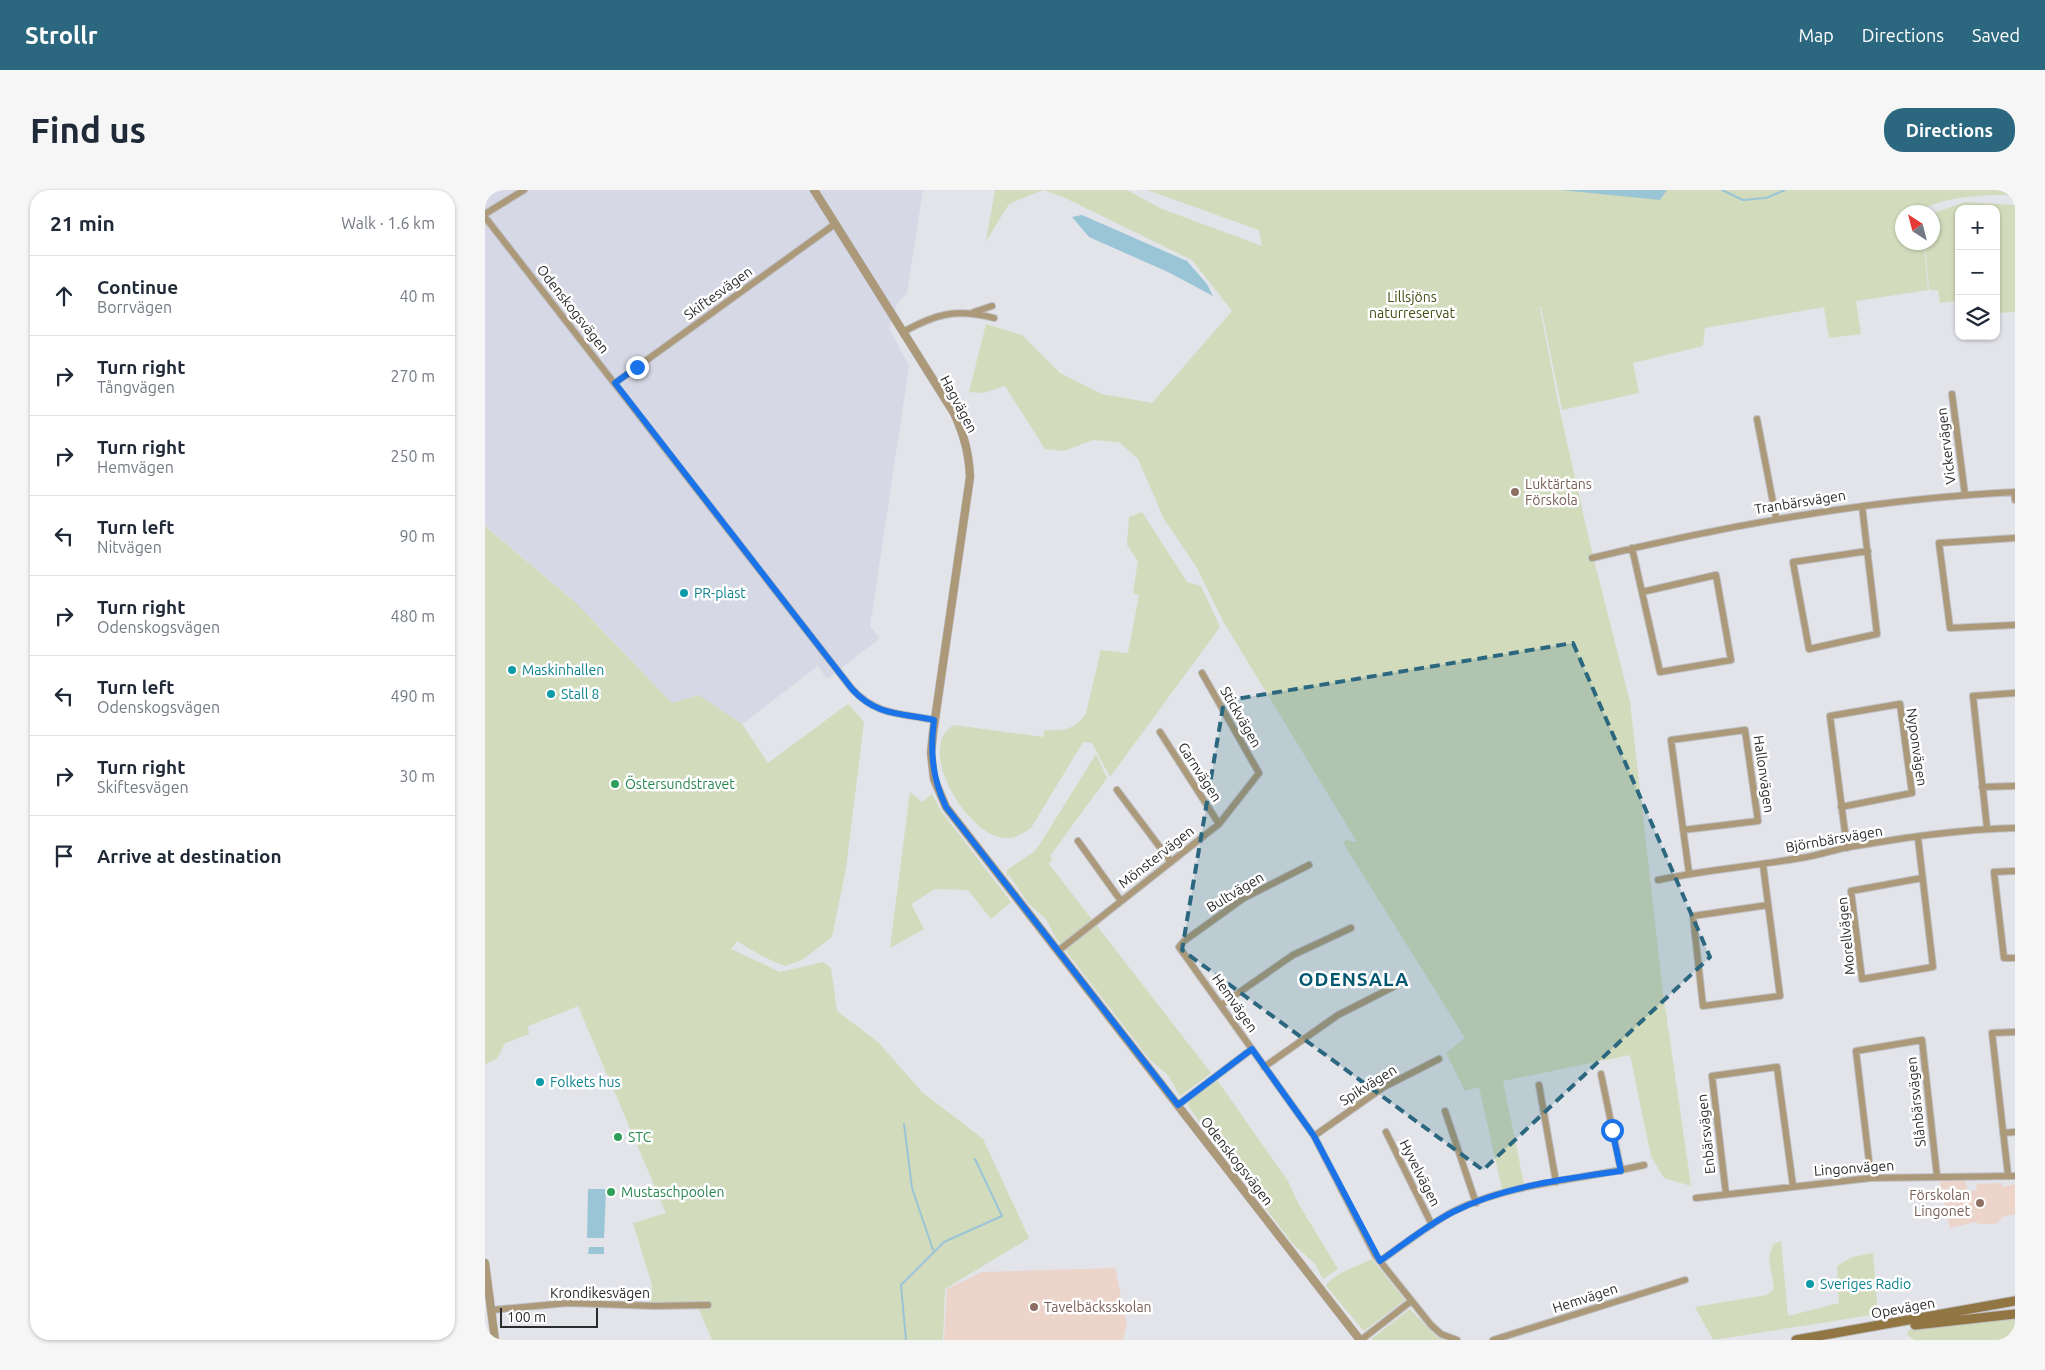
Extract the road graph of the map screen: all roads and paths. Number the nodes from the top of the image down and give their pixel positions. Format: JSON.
{"nodes":[{"id":1,"x":524,"y":190,"type":"edge"},
{"id":2,"x":814,"y":190,"type":"edge"},
{"id":3,"x":485,"y":215,"type":"edge"},
{"id":4,"x":835,"y":224,"type":"junction"},
{"id":5,"x":993,"y":306,"type":"dead end"},
{"id":6,"x":973,"y":312,"type":"junction"},
{"id":7,"x":994,"y":318,"type":"dead end"},
{"id":8,"x":903,"y":332,"type":"junction"},
{"id":9,"x":615,"y":383,"type":"junction"},
{"id":10,"x":1953,"y":394,"type":"dead end"},
{"id":11,"x":1757,"y":419,"type":"dead end"},
{"id":12,"x":2015,"y":492,"type":"edge"},
{"id":13,"x":1965,"y":494,"type":"junction"},
{"id":14,"x":2015,"y":500,"type":"edge"},
{"id":15,"x":1862,"y":506,"type":"junction"},
{"id":16,"x":1776,"y":518,"type":"junction"},
{"id":17,"x":2015,"y":538,"type":"edge"},
{"id":18,"x":1632,"y":548,"type":"junction"},
{"id":19,"x":1868,"y":551,"type":"junction"},
{"id":20,"x":1593,"y":558,"type":"dead end"},
{"id":21,"x":1642,"y":592,"type":"junction"},
{"id":22,"x":2015,"y":625,"type":"edge"},
{"id":23,"x":1202,"y":673,"type":"dead end"},
{"id":24,"x":2015,"y":693,"type":"edge"},
{"id":25,"x":934,"y":720,"type":"junction"},
{"id":26,"x":1160,"y":732,"type":"dead end"},
{"id":27,"x":1259,"y":773,"type":"joint"},
{"id":28,"x":2015,"y":786,"type":"edge"},
{"id":29,"x":1982,"y":787,"type":"junction"},
{"id":30,"x":1117,"y":790,"type":"dead end"},
{"id":31,"x":1841,"y":807,"type":"junction"},
{"id":32,"x":1219,"y":824,"type":"junction"},
{"id":33,"x":1987,"y":828,"type":"junction"},
{"id":34,"x":2015,"y":828,"type":"edge"},
{"id":35,"x":1683,"y":830,"type":"junction"},
{"id":36,"x":1918,"y":838,"type":"junction"},
{"id":37,"x":1078,"y":841,"type":"dead end"},
{"id":38,"x":1847,"y":848,"type":"junction"},
{"id":39,"x":1171,"y":862,"type":"junction"},
{"id":40,"x":1309,"y":865,"type":"dead end"},
{"id":41,"x":1763,"y":865,"type":"junction"},
{"id":42,"x":2015,"y":871,"type":"edge"},
{"id":43,"x":1689,"y":873,"type":"junction"},
{"id":44,"x":1922,"y":878,"type":"junction"},
{"id":45,"x":1658,"y":880,"type":"dead end"},
{"id":46,"x":1121,"y":901,"type":"junction"},
{"id":47,"x":1768,"y":906,"type":"junction"},
{"id":48,"x":1351,"y":928,"type":"dead end"},
{"id":49,"x":1179,"y":947,"type":"joint"},
{"id":50,"x":1058,"y":951,"type":"junction"},
{"id":51,"x":2015,"y":958,"type":"edge"},
{"id":52,"x":1395,"y":986,"type":"dead end"},
{"id":53,"x":1221,"y":1005,"type":"junction"},
{"id":54,"x":2015,"y":1032,"type":"edge"},
{"id":55,"x":1252,"y":1049,"type":"junction"},
{"id":56,"x":1439,"y":1059,"type":"dead end"},
{"id":57,"x":1264,"y":1067,"type":"junction"},
{"id":58,"x":1601,"y":1074,"type":"dead end"},
{"id":59,"x":1539,"y":1085,"type":"dead end"},
{"id":60,"x":1178,"y":1105,"type":"junction"},
{"id":61,"x":1445,"y":1111,"type":"dead end"},
{"id":62,"x":1386,"y":1132,"type":"dead end"},
{"id":63,"x":2015,"y":1132,"type":"edge"},
{"id":64,"x":2003,"y":1133,"type":"junction"},
{"id":65,"x":1314,"y":1136,"type":"junction"},
{"id":66,"x":1645,"y":1165,"type":"dead end"},
{"id":67,"x":1621,"y":1171,"type":"junction"},
{"id":68,"x":2011,"y":1175,"type":"edge"},
{"id":69,"x":1937,"y":1176,"type":"junction"},
{"id":70,"x":1871,"y":1178,"type":"junction"},
{"id":71,"x":1556,"y":1182,"type":"junction"},
{"id":72,"x":1793,"y":1186,"type":"junction"},
{"id":73,"x":1726,"y":1194,"type":"junction"},
{"id":74,"x":1696,"y":1198,"type":"dead end"},
{"id":75,"x":1477,"y":1203,"type":"junction"},
{"id":76,"x":1432,"y":1225,"type":"junction"},
{"id":77,"x":1380,"y":1261,"type":"junction"},
{"id":78,"x":485,"y":1263,"type":"edge"},
{"id":79,"x":487,"y":1279,"type":"edge"},
{"id":80,"x":1685,"y":1280,"type":"dead end"},
{"id":81,"x":2015,"y":1301,"type":"edge"},
{"id":82,"x":1411,"y":1302,"type":"junction"},
{"id":83,"x":708,"y":1305,"type":"dead end"},
{"id":84,"x":493,"y":1310,"type":"junction"},
{"id":85,"x":2015,"y":1314,"type":"edge"},
{"id":86,"x":495,"y":1340,"type":"edge"},
{"id":87,"x":1360,"y":1340,"type":"edge"},
{"id":88,"x":1457,"y":1340,"type":"edge"},
{"id":89,"x":1493,"y":1340,"type":"edge"},
{"id":90,"x":1797,"y":1340,"type":"edge"}],
"edges":[{"from":1,"to":3,"type":"street"},
{"from":2,"to":4,"type":"street","name":"Hagvägen"},
{"from":3,"to":9,"type":"street","name":"Odenskogsvägen"},
{"from":4,"to":8,"type":"street","name":"Hagvägen"},
{"from":4,"to":9,"type":"street","name":"Skiftesvägen"},
{"from":5,"to":6,"type":"street"},
{"from":6,"to":7,"type":"street"},
{"from":6,"to":8,"type":"street"},
{"from":8,"to":25,"type":"street","name":"Hagvägen"},
{"from":9,"to":25,"type":"street","name":"Odenskogsvägen"},
{"from":10,"to":13,"type":"street","name":"Vickervägen"},
{"from":11,"to":16,"type":"street"},
{"from":12,"to":13,"type":"street","name":"Tranbärsvägen"},
{"from":12,"to":14,"type":"street"},
{"from":13,"to":15,"type":"street","name":"Tranbärsvägen"},
{"from":15,"to":16,"type":"street","name":"Tranbärsvägen"},
{"from":15,"to":19,"type":"street"},
{"from":16,"to":18,"type":"street","name":"Tranbärsvägen"},
{"from":17,"to":22,"type":"street"},
{"from":18,"to":20,"type":"street","name":"Tranbärsvägen"},
{"from":18,"to":21,"type":"street"},
{"from":19,"to":19,"type":"street"},
{"from":21,"to":21,"type":"street"},
{"from":23,"to":27,"type":"street","name":"Stickvägen"},
{"from":24,"to":29,"type":"street"},
{"from":25,"to":50,"type":"street","name":"Odenskogsvägen"},
{"from":26,"to":32,"type":"street","name":"Garnvägen"},
{"from":27,"to":32,"type":"street","name":"Mönstervägen"},
{"from":28,"to":29,"type":"street"},
{"from":29,"to":33,"type":"street"},
{"from":30,"to":39,"type":"street"},
{"from":31,"to":31,"type":"street","name":"Nyponvägen"},
{"from":31,"to":38,"type":"street","name":"Nyponvägen"},
{"from":32,"to":39,"type":"street","name":"Mönstervägen"},
{"from":33,"to":34,"type":"street","name":"Björnbärsvägen"},
{"from":33,"to":36,"type":"street","name":"Björnbärsvägen"},
{"from":35,"to":35,"type":"street","name":"Hallonvägen"},
{"from":35,"to":43,"type":"street","name":"Hallonvägen"},
{"from":36,"to":38,"type":"street","name":"Björnbärsvägen"},
{"from":36,"to":44,"type":"street","name":"Morellvägen"},
{"from":37,"to":46,"type":"street"},
{"from":38,"to":41,"type":"street","name":"Björnbärsvägen"},
{"from":39,"to":46,"type":"street","name":"Mönstervägen"},
{"from":40,"to":49,"type":"street","name":"Bultvägen"},
{"from":41,"to":43,"type":"street","name":"Björnbärsvägen"},
{"from":41,"to":47,"type":"street"},
{"from":42,"to":51,"type":"street"},
{"from":43,"to":45,"type":"street","name":"Björnbärsvägen"},
{"from":44,"to":44,"type":"street","name":"Morellvägen"},
{"from":46,"to":50,"type":"street","name":"Mönstervägen"},
{"from":47,"to":47,"type":"street"},
{"from":48,"to":53,"type":"street"},
{"from":49,"to":53,"type":"street","name":"Hemvägen"},
{"from":50,"to":60,"type":"street","name":"Odenskogsvägen"},
{"from":52,"to":57,"type":"street"},
{"from":53,"to":55,"type":"street","name":"Hemvägen"},
{"from":54,"to":64,"type":"street"},
{"from":55,"to":57,"type":"street","name":"Hemvägen"},
{"from":55,"to":60,"type":"street"},
{"from":56,"to":65,"type":"street","name":"Spikvägen"},
{"from":57,"to":65,"type":"street","name":"Hemvägen"},
{"from":58,"to":67,"type":"street"},
{"from":59,"to":71,"type":"street"},
{"from":60,"to":87,"type":"street","name":"Odenskogsvägen"},
{"from":61,"to":75,"type":"street"},
{"from":62,"to":76,"type":"street","name":"Hyvelvägen"},
{"from":63,"to":64,"type":"street"},
{"from":64,"to":68,"type":"street"},
{"from":65,"to":77,"type":"street","name":"Hemvägen"},
{"from":66,"to":67,"type":"street"},
{"from":67,"to":71,"type":"street"},
{"from":68,"to":69,"type":"street","name":"Lingonvägen"},
{"from":69,"to":70,"type":"street","name":"Lingonvägen"},
{"from":69,"to":70,"type":"street","name":"Slånbärsvägen"},
{"from":70,"to":72,"type":"street","name":"Lingonvägen"},
{"from":71,"to":75,"type":"street"},
{"from":72,"to":73,"type":"street","name":"Lingonvägen"},
{"from":72,"to":73,"type":"street","name":"Enbärsvägen"},
{"from":73,"to":74,"type":"street","name":"Lingonvägen"},
{"from":75,"to":76,"type":"street"},
{"from":76,"to":77,"type":"street"},
{"from":77,"to":82,"type":"street","name":"Hemvägen"},
{"from":78,"to":79,"type":"street"},
{"from":79,"to":84,"type":"street"},
{"from":80,"to":89,"type":"street","name":"Hemvägen"},
{"from":81,"to":90,"type":"main road","name":"Opevägen"},
{"from":82,"to":87,"type":"street"},
{"from":82,"to":88,"type":"street","name":"Hemvägen"},
{"from":83,"to":84,"type":"street","name":"Krondikesvägen"},
{"from":84,"to":86,"type":"street"},
{"from":85,"to":90,"type":"main road","name":"Opevägen"}]}
